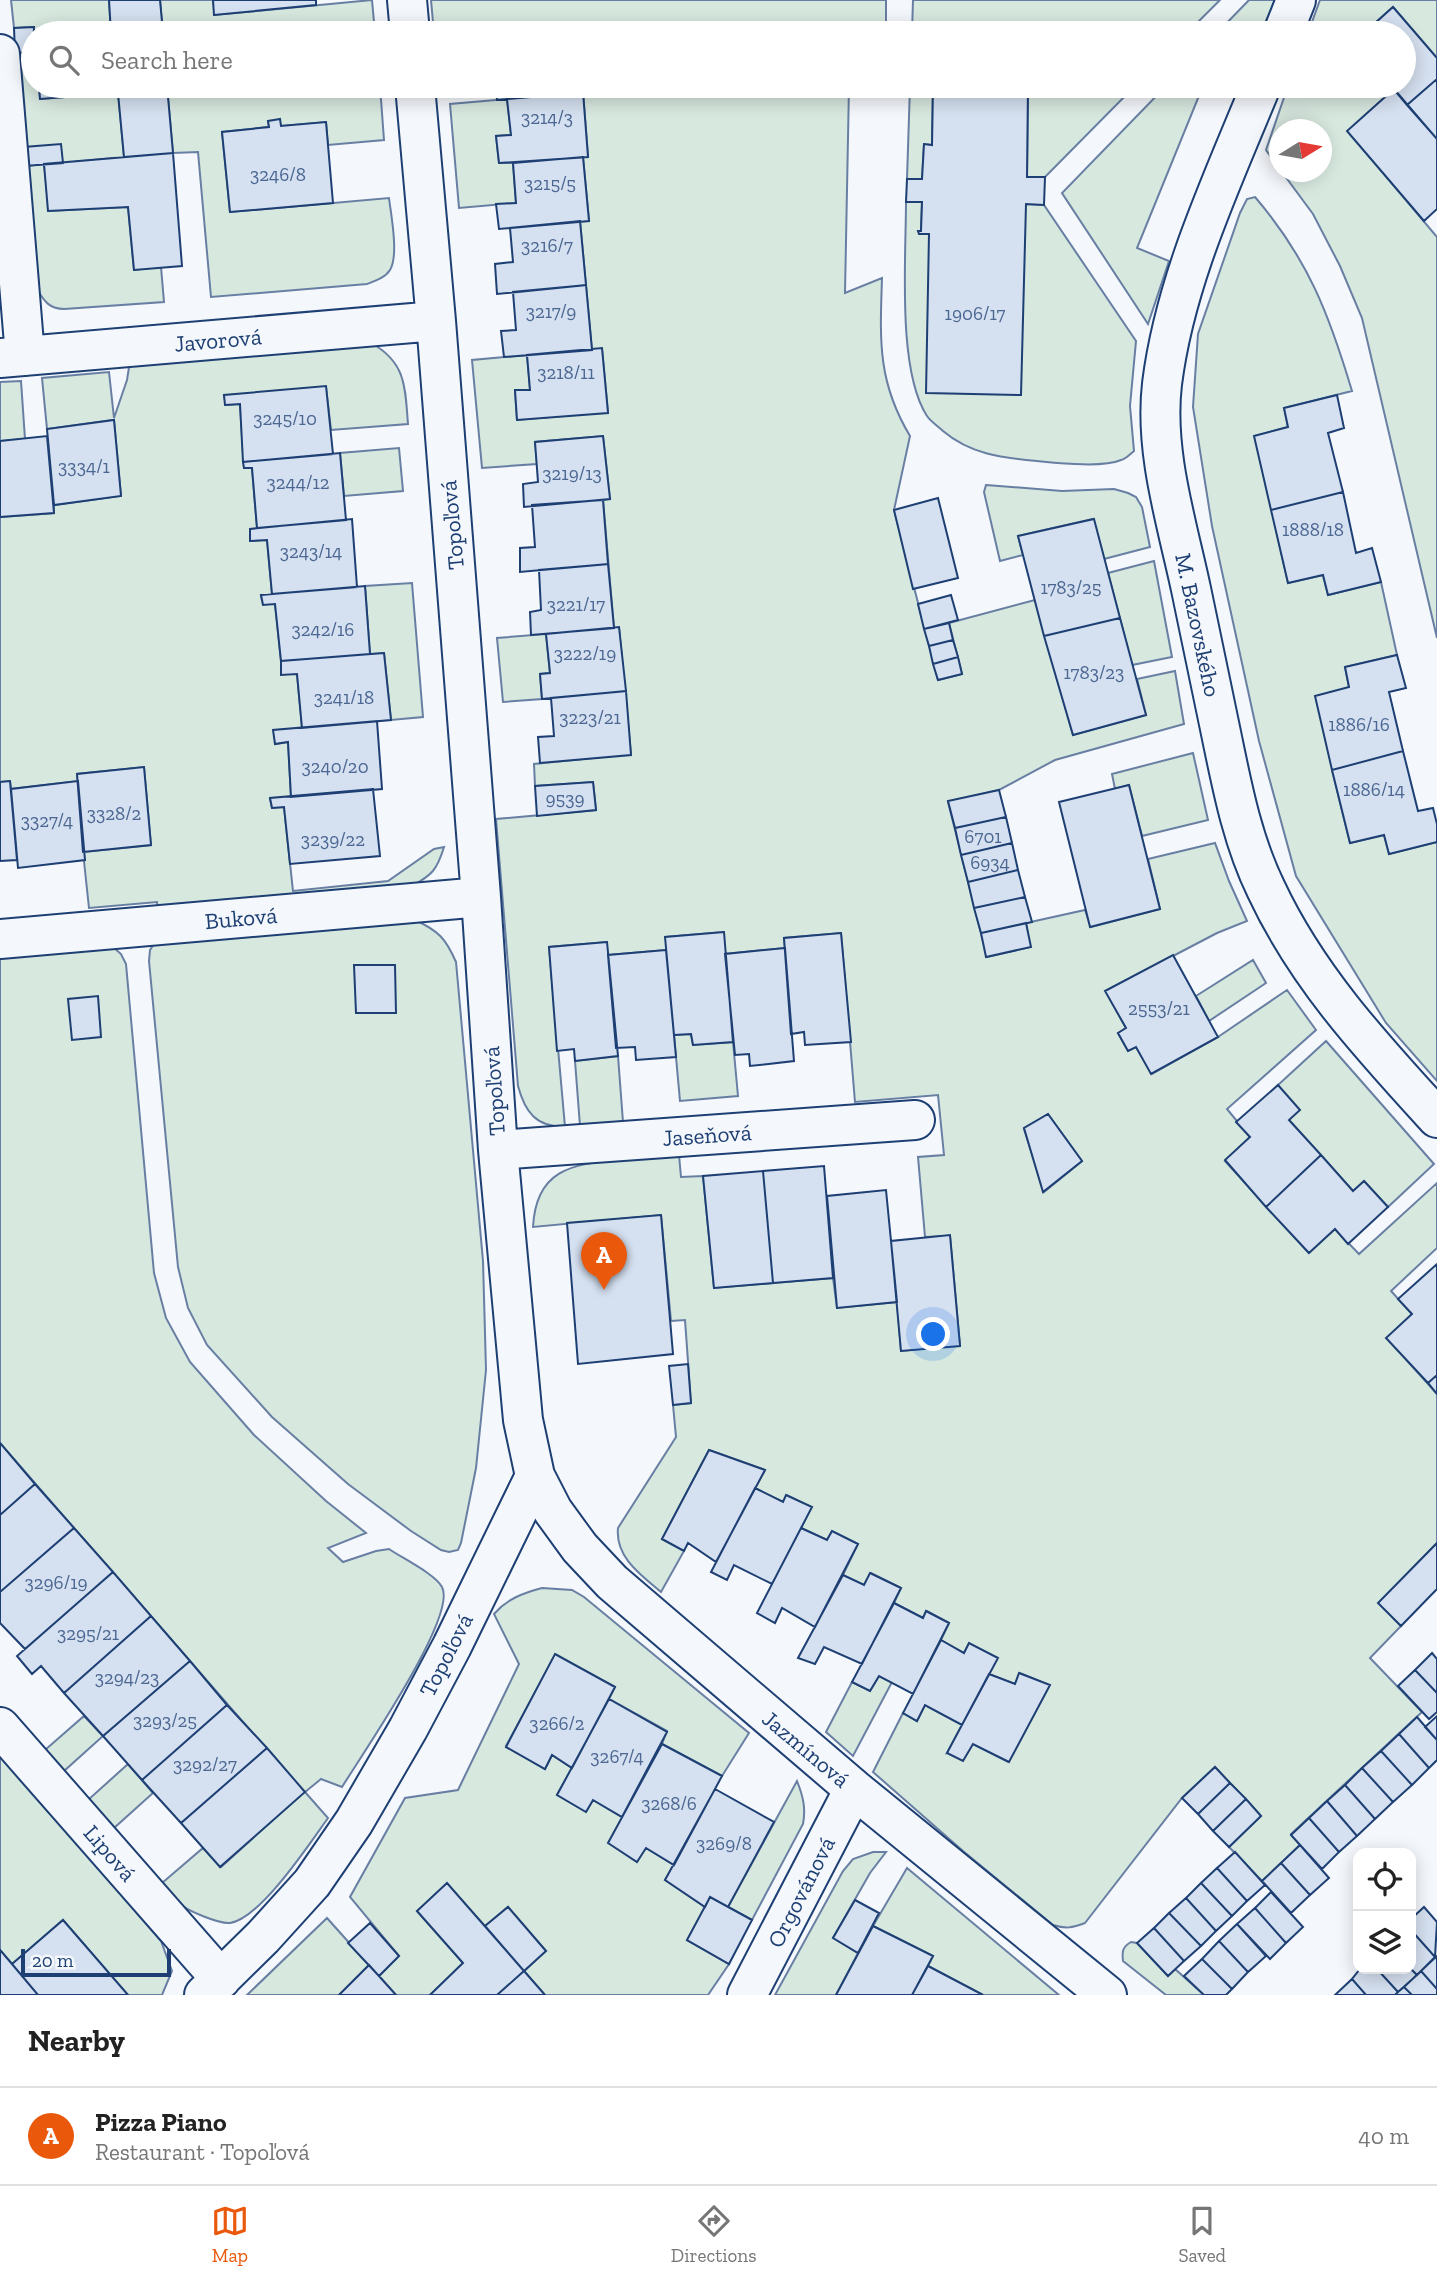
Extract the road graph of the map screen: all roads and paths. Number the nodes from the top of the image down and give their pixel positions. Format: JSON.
{"nodes":[{"id":1,"x":407,"y":0,"type":"edge"},
{"id":2,"x":1296,"y":0,"type":"edge"},
{"id":3,"x":409,"y":21,"type":"edge"},
{"id":4,"x":1288,"y":21,"type":"edge"},
{"id":5,"x":0,"y":54,"type":"edge"},
{"id":6,"x":416,"y":98,"type":"edge"},
{"id":7,"x":1257,"y":98,"type":"edge"},
{"id":8,"x":436,"y":321,"type":"junction"},
{"id":9,"x":12,"y":357,"type":"edge"},
{"id":10,"x":481,"y":897,"type":"junction"},
{"id":11,"x":0,"y":939,"type":"edge"},
{"id":12,"x":1437,"y":1118,"type":"edge"},
{"id":13,"x":915,"y":1120,"type":"dead end"},
{"id":14,"x":498,"y":1150,"type":"junction"},
{"id":15,"x":535,"y":1476,"type":"junction"},
{"id":16,"x":0,"y":1727,"type":"edge"},
{"id":17,"x":854,"y":1789,"type":"junction"},
{"id":18,"x":213,"y":1987,"type":"edge"},
{"id":19,"x":747,"y":1995,"type":"edge"},
{"id":20,"x":1107,"y":1995,"type":"edge"}],
"edges":[{"from":1,"to":3,"type":"street"},
{"from":2,"to":4,"type":"street"},
{"from":5,"to":9,"type":"street"},
{"from":6,"to":8,"type":"street","name":"Topoľová"},
{"from":7,"to":12,"type":"street","name":"M. Bazovského"},
{"from":8,"to":9,"type":"street","name":"Javorová"},
{"from":8,"to":10,"type":"street","name":"Topoľová"},
{"from":10,"to":11,"type":"street","name":"Buková"},
{"from":10,"to":14,"type":"street","name":"Topoľová"},
{"from":13,"to":14,"type":"street","name":"Jaseňová"},
{"from":14,"to":15,"type":"street","name":"Topoľová"},
{"from":15,"to":17,"type":"street","name":"Jazmínová"},
{"from":15,"to":18,"type":"street","name":"Topoľová"},
{"from":16,"to":18,"type":"street","name":"Lipová"},
{"from":17,"to":19,"type":"street","name":"Orgovánová"},
{"from":17,"to":20,"type":"street","name":"Jazmínová"}]}
